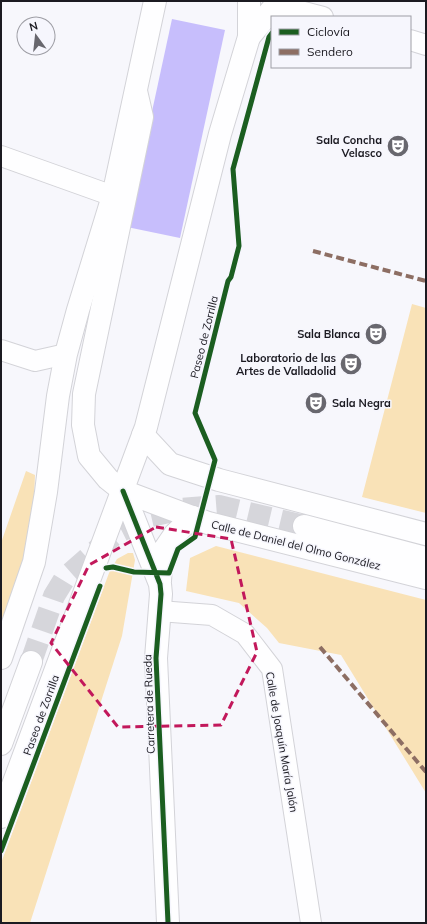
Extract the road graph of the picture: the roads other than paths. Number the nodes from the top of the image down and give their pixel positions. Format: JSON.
{"nodes":[{"id":1,"x":155,"y":1,"type":"edge"},
{"id":2,"x":249,"y":1,"type":"edge"},
{"id":3,"x":278,"y":3,"type":"edge"},
{"id":4,"x":319,"y":16,"type":"edge"},
{"id":5,"x":249,"y":37,"type":"junction"},
{"id":6,"x":411,"y":40,"type":"edge"},
{"id":7,"x":426,"y":44,"type":"edge"},
{"id":8,"x":136,"y":91,"type":"junction"},
{"id":9,"x":1,"y":156,"type":"edge"},
{"id":10,"x":113,"y":196,"type":"junction"},
{"id":11,"x":1,"y":350,"type":"edge"},
{"id":12,"x":66,"y":354,"type":"junction"},
{"id":13,"x":143,"y":435,"type":"junction"},
{"id":14,"x":123,"y":491,"type":"junction"},
{"id":15,"x":193,"y":517,"type":"junction"},
{"id":16,"x":304,"y":526,"type":"tunnel mouth"},
{"id":17,"x":426,"y":534,"type":"edge"},
{"id":18,"x":426,"y":558,"type":"edge"},
{"id":19,"x":426,"y":578,"type":"edge"},
{"id":20,"x":160,"y":584,"type":"junction"},
{"id":21,"x":159,"y":611,"type":"junction"},
{"id":22,"x":1,"y":658,"type":"edge"},
{"id":23,"x":31,"y":662,"type":"tunnel mouth"},
{"id":24,"x":1,"y":744,"type":"edge"},
{"id":25,"x":1,"y":817,"type":"edge"},
{"id":26,"x":168,"y":923,"type":"edge"},
{"id":27,"x":312,"y":923,"type":"edge"}],
"edges":[{"from":1,"to":8,"type":"main road"},
{"from":2,"to":5,"type":"main road","name":"Paseo de Zorrilla"},
{"from":3,"to":4,"type":"street"},
{"from":3,"to":5,"type":"main road"},
{"from":5,"to":13,"type":"main road","name":"Paseo de Zorrilla"},
{"from":6,"to":7,"type":"street"},
{"from":8,"to":10,"type":"main road"},
{"from":8,"to":14,"type":"main road"},
{"from":9,"to":10,"type":"street"},
{"from":10,"to":12,"type":"main road"},
{"from":11,"to":12,"type":"street"},
{"from":12,"to":22,"type":"main road"},
{"from":13,"to":14,"type":"main road","name":"Paseo de Zorrilla"},
{"from":13,"to":17,"type":"main road"},
{"from":14,"to":15,"type":"main road","name":"Calle de Daniel del Olmo González"},
{"from":14,"to":20,"type":"main road","name":"Carretera de Rueda"},
{"from":14,"to":25,"type":"main road","name":"Paseo de Zorrilla"},
{"from":15,"to":19,"type":"main road","name":"Calle de Daniel del Olmo González"},
{"from":15,"to":20,"type":"main road","name":"Carretera de Rueda"},
{"from":16,"to":18,"type":"main road"},
{"from":20,"to":21,"type":"main road","name":"Carretera de Rueda"},
{"from":21,"to":26,"type":"main road","name":"Carretera de Rueda"},
{"from":21,"to":27,"type":"street","name":"Calle de Joaquín María Jalón"},
{"from":23,"to":24,"type":"main road"}]}
